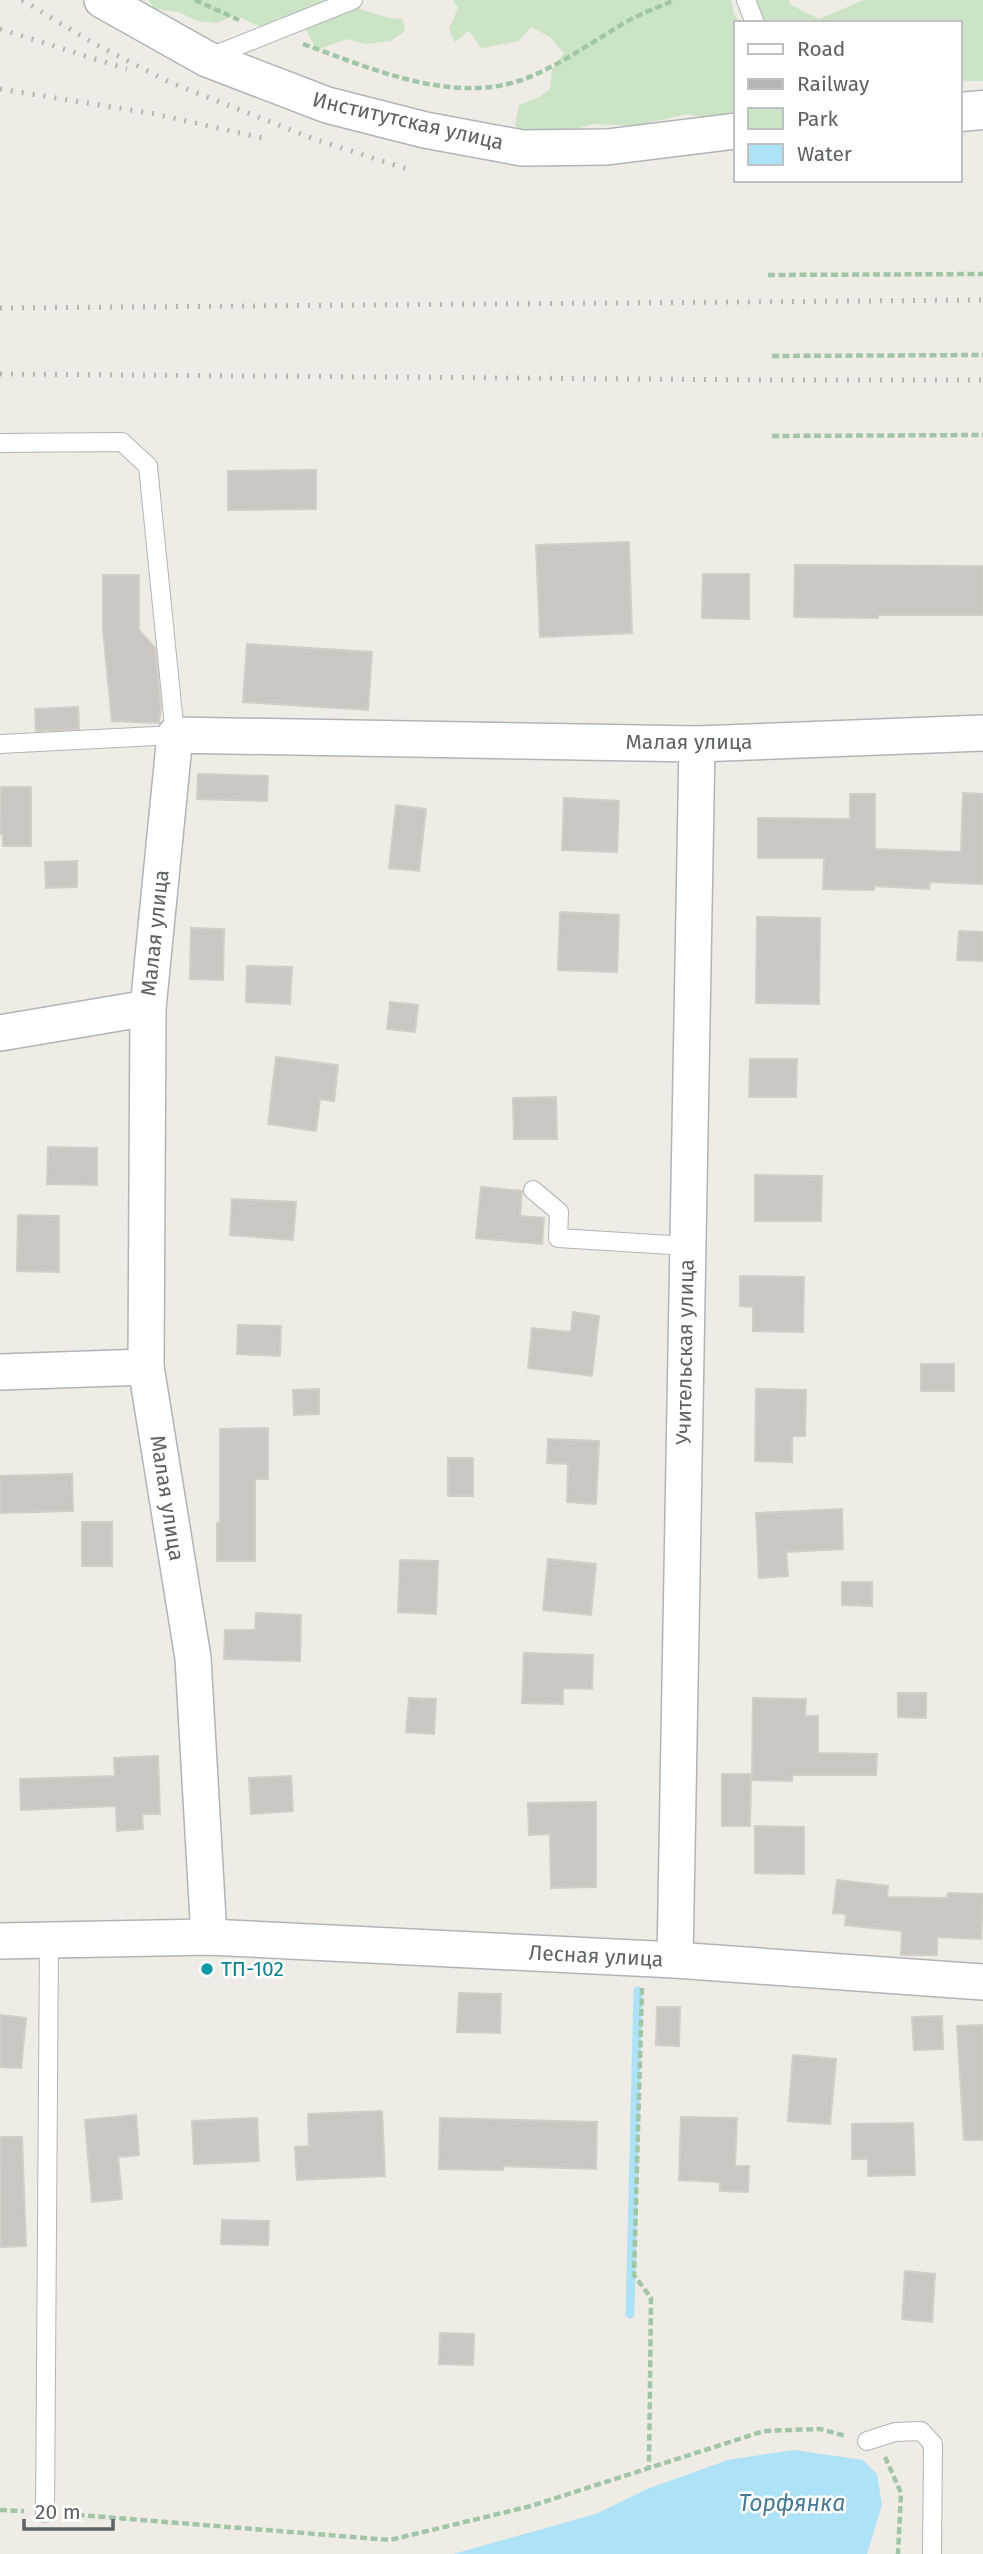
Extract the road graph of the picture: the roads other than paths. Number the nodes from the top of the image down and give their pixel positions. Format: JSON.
{"nodes":[{"id":1,"x":102,"y":0,"type":"edge"},
{"id":2,"x":353,"y":0,"type":"edge"},
{"id":3,"x":746,"y":0,"type":"edge"},
{"id":4,"x":328,"y":5,"type":"edge"},
{"id":5,"x":754,"y":21,"type":"edge"},
{"id":6,"x":207,"y":59,"type":"junction"},
{"id":7,"x":983,"y":110,"type":"edge"},
{"id":8,"x":962,"y":112,"type":"edge"},
{"id":9,"x":734,"y":131,"type":"edge"},
{"id":10,"x":0,"y":443,"type":"edge"},
{"id":11,"x":983,"y":733,"type":"edge"},
{"id":12,"x":175,"y":734,"type":"junction"},
{"id":13,"x":0,"y":744,"type":"edge"},
{"id":14,"x":697,"y":744,"type":"junction"},
{"id":15,"x":148,"y":1008,"type":"junction"},
{"id":16,"x":0,"y":1033,"type":"edge"},
{"id":17,"x":533,"y":1190,"type":"dead end"},
{"id":18,"x":687,"y":1246,"type":"junction"},
{"id":19,"x":146,"y":1367,"type":"junction"},
{"id":20,"x":0,"y":1373,"type":"edge"},
{"id":21,"x":209,"y":1937,"type":"junction"},
{"id":22,"x":49,"y":1940,"type":"junction"},
{"id":23,"x":0,"y":1941,"type":"edge"},
{"id":24,"x":659,"y":1960,"type":"junction"},
{"id":25,"x":983,"y":1982,"type":"edge"},
{"id":26,"x":867,"y":2441,"type":"road end"},
{"id":27,"x":45,"y":2513,"type":"road end"},
{"id":28,"x":932,"y":2554,"type":"edge"}],
"edges":[{"from":1,"to":6,"type":"street","name":"Институтская улица"},
{"from":2,"to":4,"type":"lane"},
{"from":3,"to":5,"type":"lane"},
{"from":4,"to":6,"type":"lane"},
{"from":6,"to":9,"type":"street","name":"Институтская улица"},
{"from":7,"to":8,"type":"street"},
{"from":10,"to":12,"type":"lane"},
{"from":11,"to":14,"type":"street","name":"Малая улица"},
{"from":12,"to":13,"type":"lane"},
{"from":12,"to":14,"type":"street","name":"Малая улица"},
{"from":12,"to":15,"type":"street","name":"Малая улица"},
{"from":14,"to":18,"type":"street","name":"Учительская улица"},
{"from":15,"to":16,"type":"street"},
{"from":15,"to":19,"type":"street","name":"Малая улица"},
{"from":17,"to":18,"type":"lane"},
{"from":18,"to":24,"type":"street","name":"Учительская улица"},
{"from":19,"to":20,"type":"street"},
{"from":19,"to":21,"type":"street","name":"Малая улица"},
{"from":21,"to":22,"type":"street","name":"Лесная улица"},
{"from":21,"to":24,"type":"street","name":"Лесная улица"},
{"from":22,"to":23,"type":"street","name":"Лесная улица"},
{"from":22,"to":27,"type":"lane"},
{"from":24,"to":25,"type":"street","name":"Лесная улица"},
{"from":26,"to":28,"type":"lane"}]}
